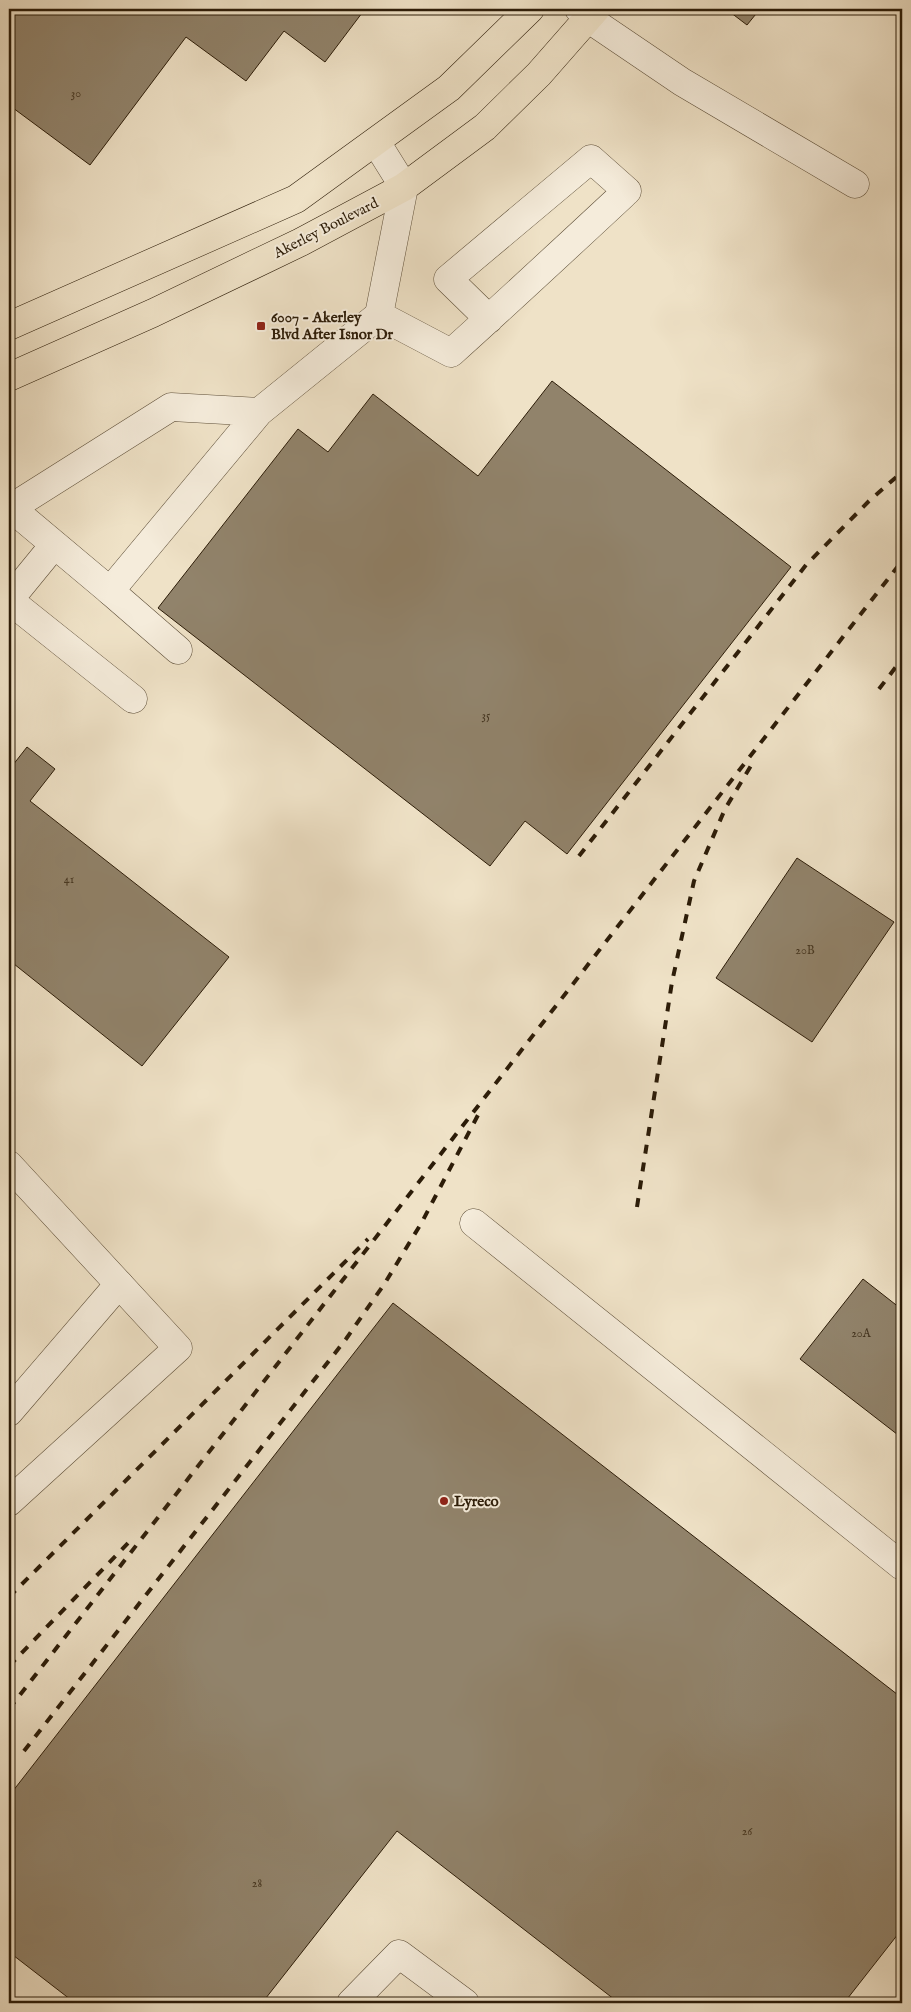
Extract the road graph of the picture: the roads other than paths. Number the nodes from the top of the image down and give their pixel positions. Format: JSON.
{"nodes":[{"id":1,"x":530,"y":9,"type":"edge"},
{"id":2,"x":588,"y":12,"type":"edge"},
{"id":3,"x":376,"y":142,"type":"junction"},
{"id":4,"x":855,"y":184,"type":"dead end"},
{"id":5,"x":404,"y":187,"type":"junction"},
{"id":6,"x":379,"y":315,"type":"junction"},
{"id":7,"x":489,"y":318,"type":"junction"},
{"id":8,"x":9,"y":326,"type":"edge"},
{"id":9,"x":9,"y":377,"type":"edge"},
{"id":10,"x":259,"y":412,"type":"junction"},
{"id":11,"x":54,"y":545,"type":"junction"},
{"id":12,"x":110,"y":591,"type":"junction"},
{"id":13,"x":178,"y":650,"type":"dead end"},
{"id":14,"x":133,"y":699,"type":"dead end"},
{"id":15,"x":9,"y":1164,"type":"edge"},
{"id":16,"x":474,"y":1223,"type":"dead end"},
{"id":17,"x":119,"y":1284,"type":"junction"},
{"id":18,"x":9,"y":1412,"type":"edge"},
{"id":19,"x":9,"y":1502,"type":"edge"},
{"id":20,"x":902,"y":1566,"type":"edge"},
{"id":21,"x":351,"y":2003,"type":"edge"},
{"id":22,"x":465,"y":2003,"type":"edge"}],
"edges":[{"from":1,"to":3,"type":"main road"},
{"from":2,"to":4,"type":"lane"},
{"from":2,"to":5,"type":"main road","name":"Akerley Boulevard"},
{"from":3,"to":5,"type":"lane"},
{"from":3,"to":8,"type":"main road"},
{"from":5,"to":6,"type":"lane"},
{"from":5,"to":9,"type":"main road","name":"Akerley Boulevard"},
{"from":6,"to":7,"type":"lane"},
{"from":6,"to":10,"type":"lane"},
{"from":7,"to":7,"type":"lane"},
{"from":10,"to":11,"type":"lane"},
{"from":10,"to":12,"type":"lane"},
{"from":11,"to":12,"type":"lane"},
{"from":11,"to":14,"type":"lane"},
{"from":12,"to":13,"type":"lane"},
{"from":15,"to":17,"type":"lane"},
{"from":16,"to":20,"type":"lane"},
{"from":17,"to":18,"type":"lane"},
{"from":17,"to":19,"type":"lane"},
{"from":21,"to":22,"type":"lane"}]}
